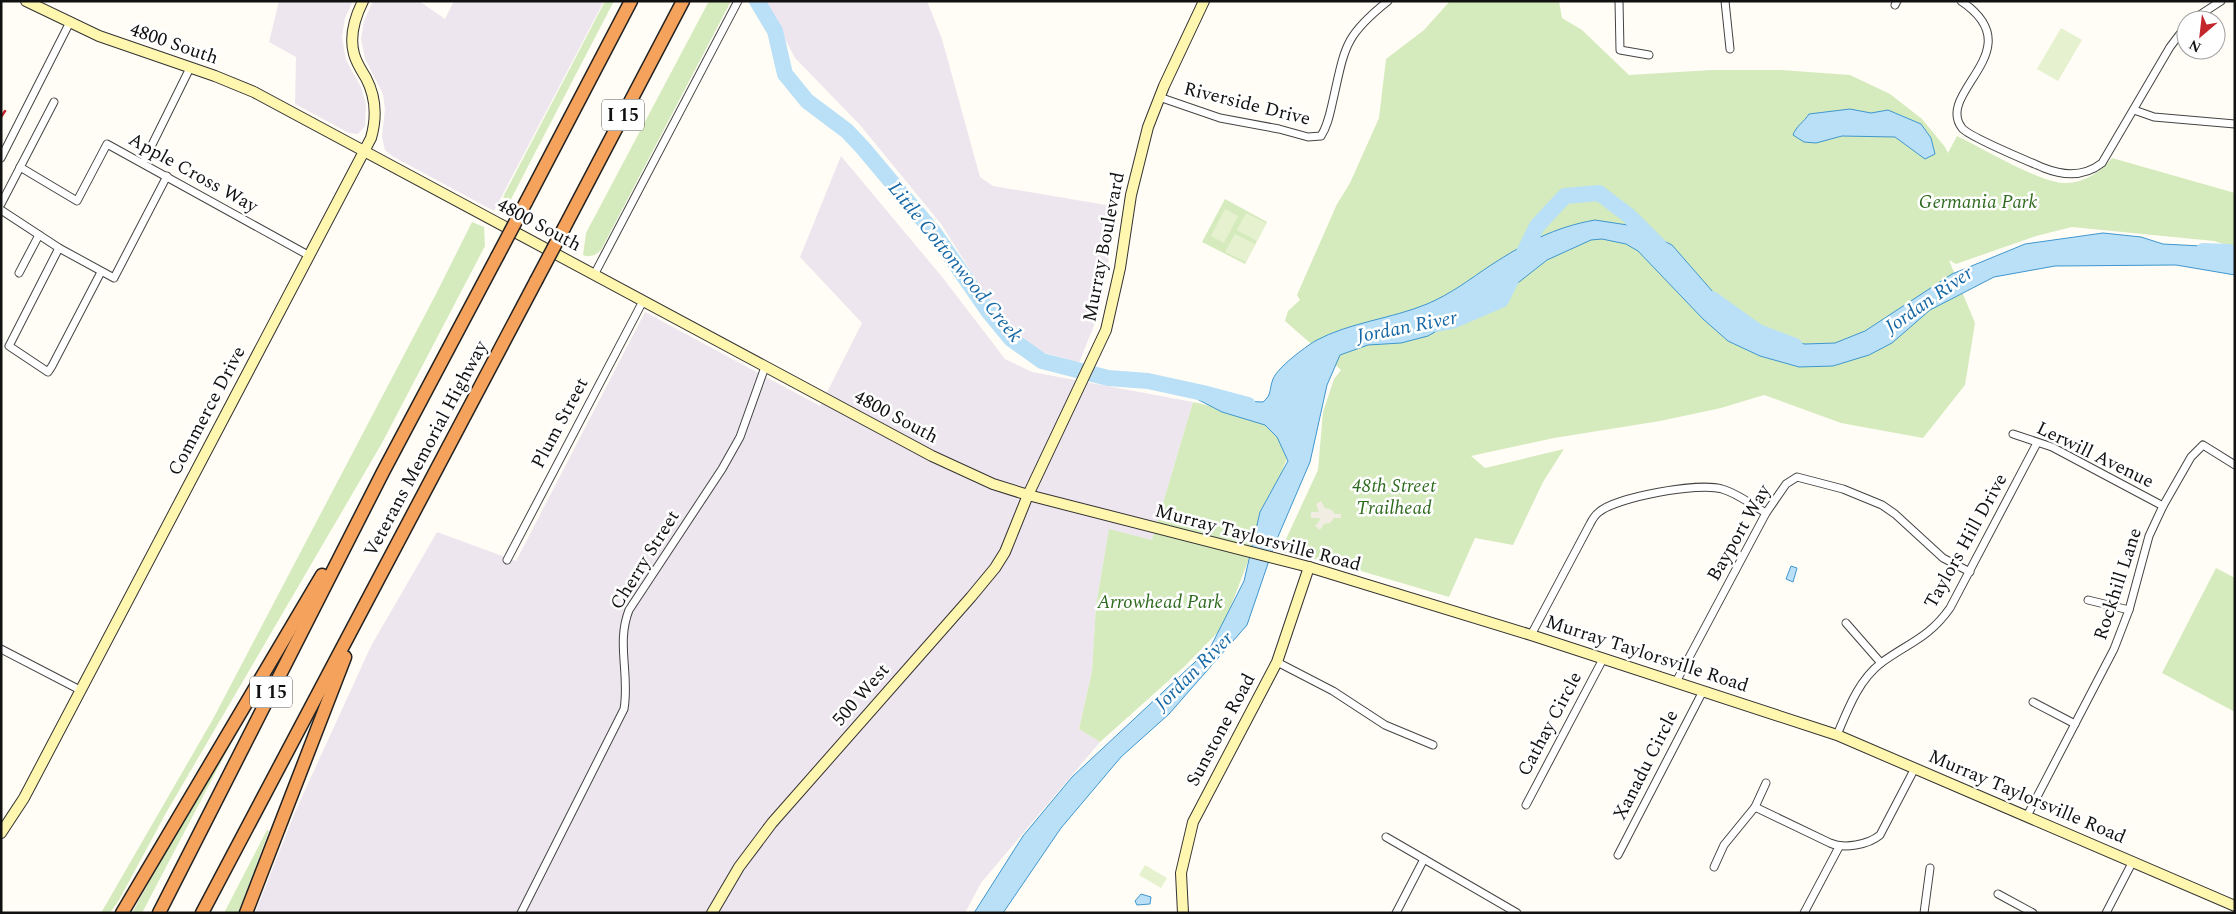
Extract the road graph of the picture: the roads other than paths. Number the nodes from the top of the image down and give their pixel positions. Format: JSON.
{"nodes":[{"id":1,"x":26,"y":1,"type":"edge"},
{"id":2,"x":363,"y":1,"type":"edge"},
{"id":3,"x":631,"y":1,"type":"edge"},
{"id":4,"x":683,"y":1,"type":"edge"},
{"id":5,"x":738,"y":1,"type":"edge"},
{"id":6,"x":1204,"y":1,"type":"edge"},
{"id":7,"x":1388,"y":1,"type":"edge"},
{"id":8,"x":1619,"y":1,"type":"edge"},
{"id":9,"x":1725,"y":1,"type":"edge"},
{"id":10,"x":1961,"y":1,"type":"edge"},
{"id":11,"x":2221,"y":1,"type":"edge"},
{"id":12,"x":2207,"y":10,"type":"edge"},
{"id":13,"x":69,"y":24,"type":"junction"},
{"id":14,"x":2176,"y":40,"type":"edge"},
{"id":15,"x":1730,"y":48,"type":"dead end"},
{"id":16,"x":1649,"y":56,"type":"dead end"},
{"id":17,"x":190,"y":68,"type":"junction"},
{"id":18,"x":1159,"y":98,"type":"junction"},
{"id":19,"x":54,"y":102,"type":"dead end"},
{"id":20,"x":2134,"y":110,"type":"junction"},
{"id":21,"x":2235,"y":124,"type":"edge"},
{"id":22,"x":364,"y":151,"type":"junction"},
{"id":23,"x":1,"y":158,"type":"edge"},
{"id":24,"x":143,"y":163,"type":"junction"},
{"id":25,"x":20,"y":167,"type":"junction"},
{"id":26,"x":167,"y":176,"type":"junction"},
{"id":27,"x":1,"y":204,"type":"edge"},
{"id":28,"x":1,"y":210,"type":"edge"},
{"id":29,"x":39,"y":235,"type":"junction"},
{"id":30,"x":59,"y":248,"type":"junction"},
{"id":31,"x":308,"y":255,"type":"junction"},
{"id":32,"x":102,"y":272,"type":"junction"},
{"id":33,"x":19,"y":273,"type":"dead end"},
{"id":34,"x":594,"y":274,"type":"junction"},
{"id":35,"x":643,"y":301,"type":"junction"},
{"id":36,"x":765,"y":367,"type":"junction"},
{"id":37,"x":2013,"y":434,"type":"dead end"},
{"id":38,"x":2037,"y":443,"type":"junction"},
{"id":39,"x":2235,"y":465,"type":"edge"},
{"id":40,"x":383,"y":472,"type":"junction"},
{"id":41,"x":1028,"y":495,"type":"junction"},
{"id":42,"x":2163,"y":506,"type":"junction"},
{"id":43,"x":1766,"y":513,"type":"junction"},
{"id":44,"x":507,"y":560,"type":"dead end"},
{"id":45,"x":1309,"y":567,"type":"junction"},
{"id":46,"x":1970,"y":572,"type":"junction"},
{"id":47,"x":2088,"y":600,"type":"dead end"},
{"id":48,"x":2128,"y":610,"type":"junction"},
{"id":49,"x":1846,"y":622,"type":"dead end"},
{"id":50,"x":353,"y":631,"type":"junction"},
{"id":51,"x":1531,"y":635,"type":"junction"},
{"id":52,"x":1,"y":649,"type":"edge"},
{"id":53,"x":1602,"y":659,"type":"junction"},
{"id":54,"x":1277,"y":662,"type":"junction"},
{"id":55,"x":1881,"y":663,"type":"junction"},
{"id":56,"x":1676,"y":682,"type":"junction"},
{"id":57,"x":80,"y":690,"type":"junction"},
{"id":58,"x":1703,"y":691,"type":"junction"},
{"id":59,"x":2033,"y":702,"type":"dead end"},
{"id":60,"x":2075,"y":724,"type":"junction"},
{"id":61,"x":1838,"y":735,"type":"junction"},
{"id":62,"x":1433,"y":746,"type":"dead end"},
{"id":63,"x":1915,"y":768,"type":"junction"},
{"id":64,"x":1766,"y":783,"type":"dead end"},
{"id":65,"x":1526,"y":805,"type":"dead end"},
{"id":66,"x":1755,"y":807,"type":"junction"},
{"id":67,"x":2028,"y":816,"type":"junction"},
{"id":68,"x":3,"y":830,"type":"edge"},
{"id":69,"x":1386,"y":837,"type":"dead end"},
{"id":70,"x":1,"y":839,"type":"edge"},
{"id":71,"x":1839,"y":847,"type":"junction"},
{"id":72,"x":1618,"y":855,"type":"dead end"},
{"id":73,"x":1424,"y":859,"type":"junction"},
{"id":74,"x":2133,"y":862,"type":"junction"},
{"id":75,"x":1714,"y":867,"type":"dead end"},
{"id":76,"x":1930,"y":868,"type":"dead end"},
{"id":77,"x":1998,"y":894,"type":"dead end"},
{"id":78,"x":2235,"y":906,"type":"edge"},
{"id":79,"x":122,"y":913,"type":"edge"},
{"id":80,"x":159,"y":913,"type":"edge"},
{"id":81,"x":202,"y":913,"type":"edge"},
{"id":82,"x":246,"y":913,"type":"edge"},
{"id":83,"x":521,"y":913,"type":"edge"},
{"id":84,"x":712,"y":913,"type":"edge"},
{"id":85,"x":1183,"y":913,"type":"edge"},
{"id":86,"x":1396,"y":913,"type":"edge"},
{"id":87,"x":1517,"y":913,"type":"edge"},
{"id":88,"x":1804,"y":913,"type":"edge"},
{"id":89,"x":1924,"y":913,"type":"edge"},
{"id":90,"x":2033,"y":913,"type":"edge"},
{"id":91,"x":2106,"y":913,"type":"edge"}],
"edges":[{"from":1,"to":13,"type":"street","name":"4800 South"},
{"from":2,"to":22,"type":"street","name":"Commerce Drive"},
{"from":3,"to":40,"type":"highway","name":"Veterans Memorial Highway","number":"I 15","bridge":true},
{"from":4,"to":50,"type":"highway","name":"Veterans Memorial Highway","number":"I 15","bridge":true},
{"from":5,"to":34,"type":"street"},
{"from":6,"to":18,"type":"street","name":"Murray Boulevard"},
{"from":7,"to":18,"type":"street","name":"Riverside Drive"},
{"from":8,"to":16,"type":"street"},
{"from":9,"to":15,"type":"street"},
{"from":10,"to":20,"type":"street"},
{"from":11,"to":12,"type":"street"},
{"from":13,"to":17,"type":"street","name":"4800 South"},
{"from":13,"to":23,"type":"street"},
{"from":14,"to":20,"type":"street"},
{"from":17,"to":22,"type":"street","name":"4800 South"},
{"from":17,"to":24,"type":"street"},
{"from":18,"to":41,"type":"street","name":"Murray Boulevard"},
{"from":19,"to":25,"type":"street"},
{"from":20,"to":21,"type":"street"},
{"from":22,"to":31,"type":"street","name":"Commerce Drive"},
{"from":22,"to":34,"type":"street","name":"4800 South"},
{"from":24,"to":25,"type":"street","name":"Apple Cross Way"},
{"from":24,"to":26,"type":"street","name":"Apple Cross Way"},
{"from":25,"to":27,"type":"street"},
{"from":26,"to":31,"type":"street","name":"Apple Cross Way"},
{"from":26,"to":32,"type":"street"},
{"from":28,"to":29,"type":"street"},
{"from":29,"to":30,"type":"street"},
{"from":29,"to":33,"type":"street"},
{"from":30,"to":32,"type":"street"},
{"from":30,"to":32,"type":"street"},
{"from":31,"to":57,"type":"street","name":"Commerce Drive"},
{"from":34,"to":35,"type":"street","name":"4800 South"},
{"from":35,"to":36,"type":"street","name":"4800 South"},
{"from":35,"to":44,"type":"street","name":"Plum Street"},
{"from":36,"to":41,"type":"street","name":"4800 South"},
{"from":36,"to":83,"type":"street","name":"Cherry Street"},
{"from":37,"to":38,"type":"street","name":"Lerwill Avenue"},
{"from":38,"to":42,"type":"street","name":"Lerwill Avenue"},
{"from":38,"to":46,"type":"street","name":"Taylors Hill Drive"},
{"from":39,"to":42,"type":"street","name":"Rockhill Lane"},
{"from":40,"to":79,"type":"highway"},
{"from":40,"to":80,"type":"highway","name":"Veterans Memorial Highway","number":"I 15"},
{"from":41,"to":45,"type":"street","name":"Murray Taylorsville Road"},
{"from":41,"to":84,"type":"street","name":"500 West"},
{"from":42,"to":48,"type":"street","name":"Rockhill Lane"},
{"from":43,"to":46,"type":"street","name":"Bayport Way"},
{"from":43,"to":51,"type":"street"},
{"from":43,"to":56,"type":"street","name":"Bayport Way"},
{"from":45,"to":51,"type":"street","name":"Murray Taylorsville Road"},
{"from":45,"to":54,"type":"street","name":"Sunstone Road"},
{"from":46,"to":55,"type":"street","name":"Taylors Hill Drive"},
{"from":47,"to":48,"type":"street"},
{"from":48,"to":60,"type":"street","name":"Rockhill Lane"},
{"from":49,"to":55,"type":"street"},
{"from":50,"to":81,"type":"highway","name":"Veterans Memorial Highway","number":"I 15"},
{"from":50,"to":82,"type":"highway"},
{"from":51,"to":53,"type":"street","name":"Murray Taylorsville Road"},
{"from":52,"to":57,"type":"street"},
{"from":53,"to":56,"type":"street","name":"Murray Taylorsville Road"},
{"from":53,"to":65,"type":"street","name":"Cathay Circle"},
{"from":54,"to":62,"type":"street"},
{"from":54,"to":85,"type":"street","name":"Sunstone Road"},
{"from":55,"to":61,"type":"street","name":"Taylors Hill Drive"},
{"from":56,"to":58,"type":"street","name":"Murray Taylorsville Road"},
{"from":57,"to":68,"type":"street","name":"Commerce Drive"},
{"from":58,"to":61,"type":"street","name":"Murray Taylorsville Road"},
{"from":58,"to":72,"type":"street","name":"Xanadu Circle"},
{"from":59,"to":60,"type":"street"},
{"from":60,"to":67,"type":"street","name":"Rockhill Lane"},
{"from":61,"to":63,"type":"street","name":"Murray Taylorsville Road"},
{"from":63,"to":67,"type":"street","name":"Murray Taylorsville Road"},
{"from":63,"to":71,"type":"street"},
{"from":64,"to":66,"type":"street"},
{"from":66,"to":71,"type":"street"},
{"from":66,"to":75,"type":"street"},
{"from":67,"to":74,"type":"street","name":"Murray Taylorsville Road"},
{"from":68,"to":70,"type":"street","name":"Commerce Drive"},
{"from":69,"to":73,"type":"street"},
{"from":71,"to":88,"type":"street"},
{"from":73,"to":86,"type":"street"},
{"from":73,"to":87,"type":"street"},
{"from":74,"to":78,"type":"street","name":"Murray Taylorsville Road"},
{"from":74,"to":91,"type":"street"},
{"from":76,"to":89,"type":"street"},
{"from":77,"to":90,"type":"street"}]}
